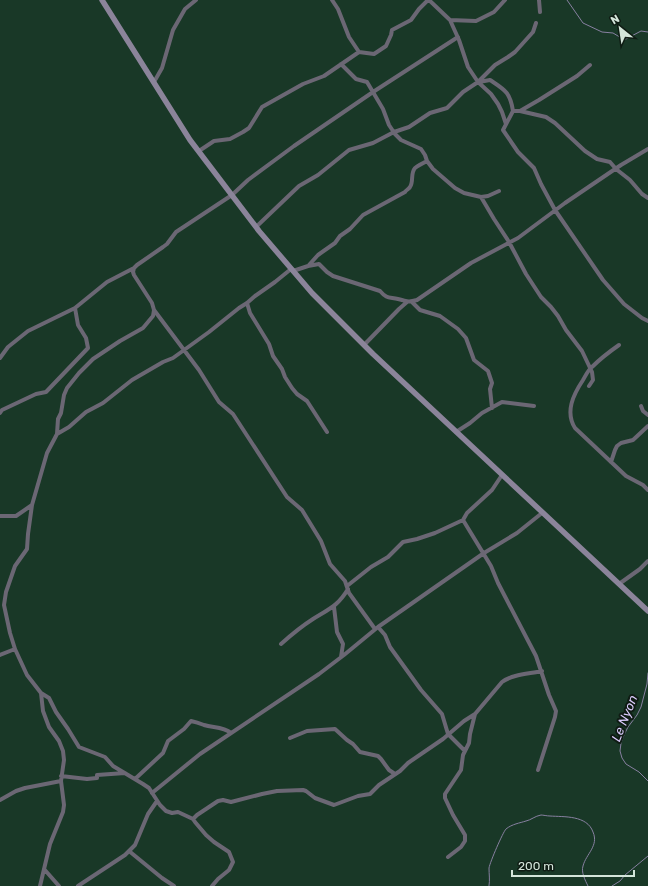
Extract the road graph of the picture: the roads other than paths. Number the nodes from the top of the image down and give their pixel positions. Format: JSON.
{"nodes":[{"id":1,"x":102,"y":0,"type":"edge"},
{"id":2,"x":196,"y":0,"type":"edge"},
{"id":3,"x":332,"y":0,"type":"edge"},
{"id":4,"x":428,"y":0,"type":"edge"},
{"id":5,"x":504,"y":0,"type":"edge"},
{"id":6,"x":539,"y":0,"type":"edge"},
{"id":7,"x":540,"y":12,"type":"dead end"},
{"id":8,"x":450,"y":20,"type":"junction"},
{"id":9,"x":536,"y":23,"type":"dead end"},
{"id":10,"x":458,"y":37,"type":"junction"},
{"id":11,"x":359,"y":52,"type":"junction"},
{"id":12,"x":341,"y":64,"type":"junction"},
{"id":13,"x":590,"y":65,"type":"dead end"},
{"id":14,"x":154,"y":82,"type":"junction"},
{"id":15,"x":478,"y":82,"type":"junction"},
{"id":16,"x":373,"y":92,"type":"junction"},
{"id":17,"x":513,"y":111,"type":"junction"},
{"id":18,"x":520,"y":111,"type":"junction"},
{"id":19,"x":506,"y":124,"type":"junction"},
{"id":20,"x":394,"y":132,"type":"junction"},
{"id":21,"x":648,"y":149,"type":"edge"},
{"id":22,"x":198,"y":152,"type":"junction"},
{"id":23,"x":428,"y":161,"type":"junction"},
{"id":24,"x":616,"y":169,"type":"junction"},
{"id":25,"x":500,"y":191,"type":"dead end"},
{"id":26,"x":232,"y":195,"type":"junction"},
{"id":27,"x":482,"y":197,"type":"junction"},
{"id":28,"x":648,"y":198,"type":"edge"},
{"id":29,"x":555,"y":210,"type":"junction"},
{"id":30,"x":256,"y":227,"type":"junction"},
{"id":31,"x":509,"y":242,"type":"junction"},
{"id":32,"x":308,"y":266,"type":"junction"},
{"id":33,"x":134,"y":268,"type":"junction"},
{"id":34,"x":292,"y":270,"type":"junction"},
{"id":35,"x":410,"y":302,"type":"junction"},
{"id":36,"x":247,"y":303,"type":"junction"},
{"id":37,"x":75,"y":308,"type":"junction"},
{"id":38,"x":154,"y":310,"type":"junction"},
{"id":39,"x":648,"y":321,"type":"edge"},
{"id":40,"x":364,"y":345,"type":"junction"},
{"id":41,"x":618,"y":345,"type":"dead end"},
{"id":42,"x":184,"y":350,"type":"junction"},
{"id":43,"x":0,"y":358,"type":"edge"},
{"id":44,"x":590,"y":368,"type":"junction"},
{"id":45,"x":589,"y":386,"type":"dead end"},
{"id":46,"x":534,"y":406,"type":"dead end"},
{"id":47,"x":641,"y":406,"type":"dead end"},
{"id":48,"x":492,"y":408,"type":"junction"},
{"id":49,"x":0,"y":413,"type":"edge"},
{"id":50,"x":648,"y":415,"type":"edge"},
{"id":51,"x":648,"y":426,"type":"edge"},
{"id":52,"x":327,"y":432,"type":"dead end"},
{"id":53,"x":456,"y":432,"type":"junction"},
{"id":54,"x":57,"y":434,"type":"junction"},
{"id":55,"x":611,"y":462,"type":"junction"},
{"id":56,"x":502,"y":475,"type":"junction"},
{"id":57,"x":648,"y":490,"type":"edge"},
{"id":58,"x":32,"y":505,"type":"junction"},
{"id":59,"x":542,"y":513,"type":"junction"},
{"id":60,"x":0,"y":516,"type":"edge"},
{"id":61,"x":463,"y":520,"type":"junction"},
{"id":62,"x":484,"y":553,"type":"junction"},
{"id":63,"x":648,"y":561,"type":"edge"},
{"id":64,"x":619,"y":584,"type":"junction"},
{"id":65,"x":347,"y":587,"type":"junction"},
{"id":66,"x":2,"y":605,"type":"edge"},
{"id":67,"x":334,"y":607,"type":"junction"},
{"id":68,"x":648,"y":611,"type":"edge"},
{"id":69,"x":377,"y":628,"type":"junction"},
{"id":70,"x":281,"y":644,"type":"dead end"},
{"id":71,"x":15,"y":649,"type":"junction"},
{"id":72,"x":0,"y":655,"type":"edge"},
{"id":73,"x":341,"y":657,"type":"junction"},
{"id":74,"x":542,"y":671,"type":"junction"},
{"id":75,"x":41,"y":693,"type":"junction"},
{"id":76,"x":475,"y":714,"type":"junction"},
{"id":77,"x":231,"y":733,"type":"junction"},
{"id":78,"x":448,"y":734,"type":"junction"},
{"id":79,"x":290,"y":738,"type":"dead end"},
{"id":80,"x":465,"y":751,"type":"junction"},
{"id":81,"x":538,"y":770,"type":"dead end"},
{"id":82,"x":125,"y":773,"type":"junction"},
{"id":83,"x":395,"y":774,"type":"junction"},
{"id":84,"x":61,"y":778,"type":"junction"},
{"id":85,"x":136,"y":779,"type":"junction"},
{"id":86,"x":152,"y":793,"type":"junction"},
{"id":87,"x":0,"y":800,"type":"edge"},
{"id":88,"x":157,"y":801,"type":"junction"},
{"id":89,"x":193,"y":819,"type":"junction"},
{"id":90,"x":129,"y":851,"type":"junction"},
{"id":91,"x":448,"y":857,"type":"dead end"},
{"id":92,"x":44,"y":869,"type":"junction"},
{"id":93,"x":40,"y":886,"type":"edge"},
{"id":94,"x":59,"y":886,"type":"edge"},
{"id":95,"x":78,"y":886,"type":"edge"},
{"id":96,"x":174,"y":886,"type":"edge"},
{"id":97,"x":212,"y":886,"type":"edge"}],
"edges":[{"from":1,"to":14,"type":"main road"},
{"from":2,"to":14,"type":"street"},
{"from":3,"to":11,"type":"street"},
{"from":4,"to":8,"type":"street"},
{"from":4,"to":11,"type":"street"},
{"from":5,"to":8,"type":"street"},
{"from":6,"to":7,"type":"street"},
{"from":8,"to":10,"type":"street"},
{"from":9,"to":15,"type":"street"},
{"from":10,"to":15,"type":"street"},
{"from":10,"to":16,"type":"street"},
{"from":11,"to":12,"type":"street"},
{"from":12,"to":16,"type":"street"},
{"from":12,"to":22,"type":"street"},
{"from":13,"to":18,"type":"street"},
{"from":14,"to":22,"type":"main road"},
{"from":15,"to":17,"type":"street"},
{"from":15,"to":19,"type":"street"},
{"from":15,"to":20,"type":"street"},
{"from":16,"to":20,"type":"street"},
{"from":16,"to":26,"type":"street"},
{"from":17,"to":18,"type":"street"},
{"from":17,"to":19,"type":"street"},
{"from":18,"to":24,"type":"street"},
{"from":19,"to":29,"type":"street"},
{"from":20,"to":23,"type":"street"},
{"from":20,"to":30,"type":"street"},
{"from":21,"to":24,"type":"street"},
{"from":22,"to":26,"type":"main road"},
{"from":23,"to":27,"type":"street"},
{"from":23,"to":32,"type":"street"},
{"from":24,"to":28,"type":"street"},
{"from":24,"to":29,"type":"street"},
{"from":25,"to":27,"type":"street"},
{"from":26,"to":30,"type":"main road"},
{"from":26,"to":33,"type":"street"},
{"from":27,"to":31,"type":"street"},
{"from":29,"to":31,"type":"street"},
{"from":29,"to":39,"type":"street"},
{"from":30,"to":34,"type":"main road"},
{"from":31,"to":35,"type":"street"},
{"from":31,"to":44,"type":"street"},
{"from":32,"to":34,"type":"street"},
{"from":32,"to":35,"type":"street"},
{"from":33,"to":37,"type":"street"},
{"from":33,"to":38,"type":"street"},
{"from":34,"to":36,"type":"street"},
{"from":34,"to":40,"type":"main road"},
{"from":35,"to":40,"type":"street"},
{"from":35,"to":48,"type":"street"},
{"from":36,"to":42,"type":"street"},
{"from":36,"to":52,"type":"street"},
{"from":37,"to":43,"type":"street"},
{"from":37,"to":49,"type":"street"},
{"from":38,"to":42,"type":"street"},
{"from":38,"to":54,"type":"street"},
{"from":40,"to":53,"type":"main road"},
{"from":41,"to":44,"type":"street"},
{"from":42,"to":54,"type":"street"},
{"from":42,"to":65,"type":"street"},
{"from":44,"to":45,"type":"street"},
{"from":44,"to":55,"type":"street"},
{"from":46,"to":48,"type":"street"},
{"from":47,"to":50,"type":"street"},
{"from":48,"to":53,"type":"street"},
{"from":51,"to":55,"type":"street"},
{"from":53,"to":56,"type":"main road"},
{"from":54,"to":58,"type":"street"},
{"from":55,"to":57,"type":"street"},
{"from":56,"to":59,"type":"main road"},
{"from":56,"to":61,"type":"street"},
{"from":58,"to":60,"type":"street"},
{"from":58,"to":66,"type":"street"},
{"from":59,"to":62,"type":"street"},
{"from":59,"to":64,"type":"main road"},
{"from":61,"to":62,"type":"street"},
{"from":61,"to":65,"type":"street"},
{"from":62,"to":69,"type":"street"},
{"from":62,"to":74,"type":"street"},
{"from":63,"to":64,"type":"street"},
{"from":64,"to":68,"type":"main road"},
{"from":65,"to":67,"type":"street"},
{"from":65,"to":69,"type":"street"},
{"from":66,"to":71,"type":"street"},
{"from":67,"to":70,"type":"street"},
{"from":67,"to":73,"type":"street"},
{"from":69,"to":73,"type":"street"},
{"from":69,"to":78,"type":"street"},
{"from":71,"to":72,"type":"street"},
{"from":71,"to":75,"type":"street"},
{"from":73,"to":77,"type":"street"},
{"from":74,"to":76,"type":"street"},
{"from":74,"to":81,"type":"street"},
{"from":75,"to":82,"type":"street"},
{"from":75,"to":84,"type":"street"},
{"from":76,"to":78,"type":"street"},
{"from":76,"to":80,"type":"street"},
{"from":77,"to":85,"type":"street"},
{"from":77,"to":86,"type":"street"},
{"from":78,"to":80,"type":"street"},
{"from":78,"to":83,"type":"street"},
{"from":79,"to":83,"type":"street"},
{"from":80,"to":91,"type":"street"},
{"from":82,"to":84,"type":"street"},
{"from":82,"to":85,"type":"street"},
{"from":83,"to":89,"type":"street"},
{"from":84,"to":87,"type":"street"},
{"from":84,"to":92,"type":"street"},
{"from":85,"to":86,"type":"street"},
{"from":86,"to":88,"type":"street"},
{"from":88,"to":89,"type":"street"},
{"from":88,"to":90,"type":"street"},
{"from":89,"to":97,"type":"street"},
{"from":90,"to":95,"type":"street"},
{"from":90,"to":96,"type":"street"},
{"from":92,"to":93,"type":"street"},
{"from":92,"to":94,"type":"street"}]}
